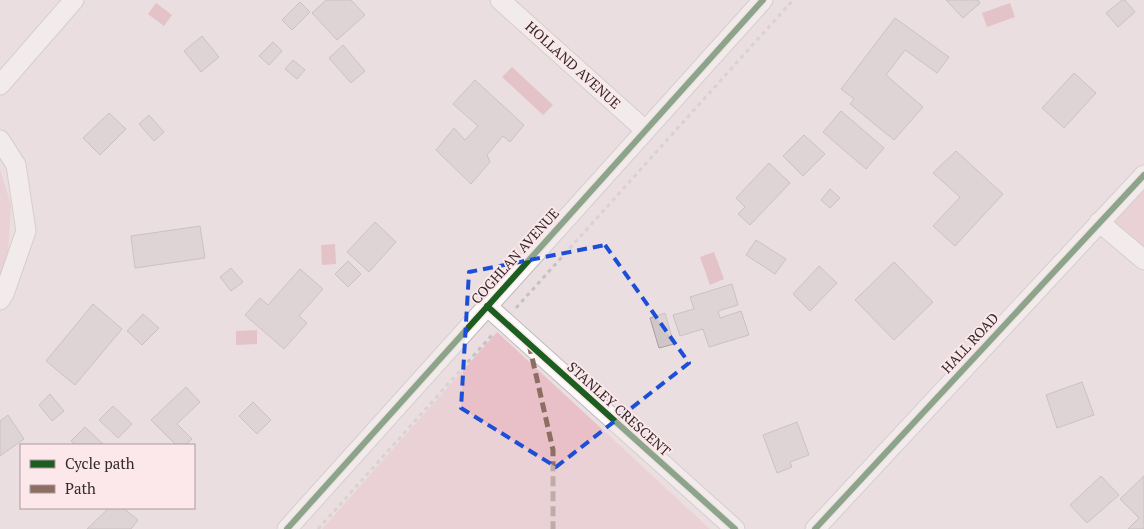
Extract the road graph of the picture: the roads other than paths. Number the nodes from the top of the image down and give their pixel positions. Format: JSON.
{"nodes":[{"id":1,"x":74,"y":0,"type":"edge"},
{"id":2,"x":500,"y":0,"type":"edge"},
{"id":3,"x":763,"y":0,"type":"edge"},
{"id":4,"x":0,"y":85,"type":"edge"},
{"id":5,"x":645,"y":130,"type":"junction"},
{"id":6,"x":0,"y":140,"type":"edge"},
{"id":7,"x":1144,"y":175,"type":"edge"},
{"id":8,"x":1099,"y":222,"type":"junction"},
{"id":9,"x":1144,"y":260,"type":"edge"},
{"id":10,"x":0,"y":300,"type":"edge"},
{"id":11,"x":487,"y":306,"type":"junction"},
{"id":12,"x":287,"y":529,"type":"edge"},
{"id":13,"x":735,"y":529,"type":"edge"},
{"id":14,"x":815,"y":529,"type":"edge"}],
"edges":[{"from":1,"to":4,"type":"street"},
{"from":2,"to":5,"type":"street","name":"HOLLAND AVENUE"},
{"from":3,"to":5,"type":"street","name":"COGHLAN AVENUE"},
{"from":5,"to":11,"type":"street","name":"COGHLAN AVENUE"},
{"from":6,"to":10,"type":"street"},
{"from":7,"to":8,"type":"street","name":"HALL ROAD"},
{"from":8,"to":9,"type":"street"},
{"from":8,"to":14,"type":"street","name":"HALL ROAD"},
{"from":11,"to":12,"type":"street","name":"COGHLAN AVENUE"},
{"from":11,"to":13,"type":"street","name":"STANLEY CRESCENT"}]}
